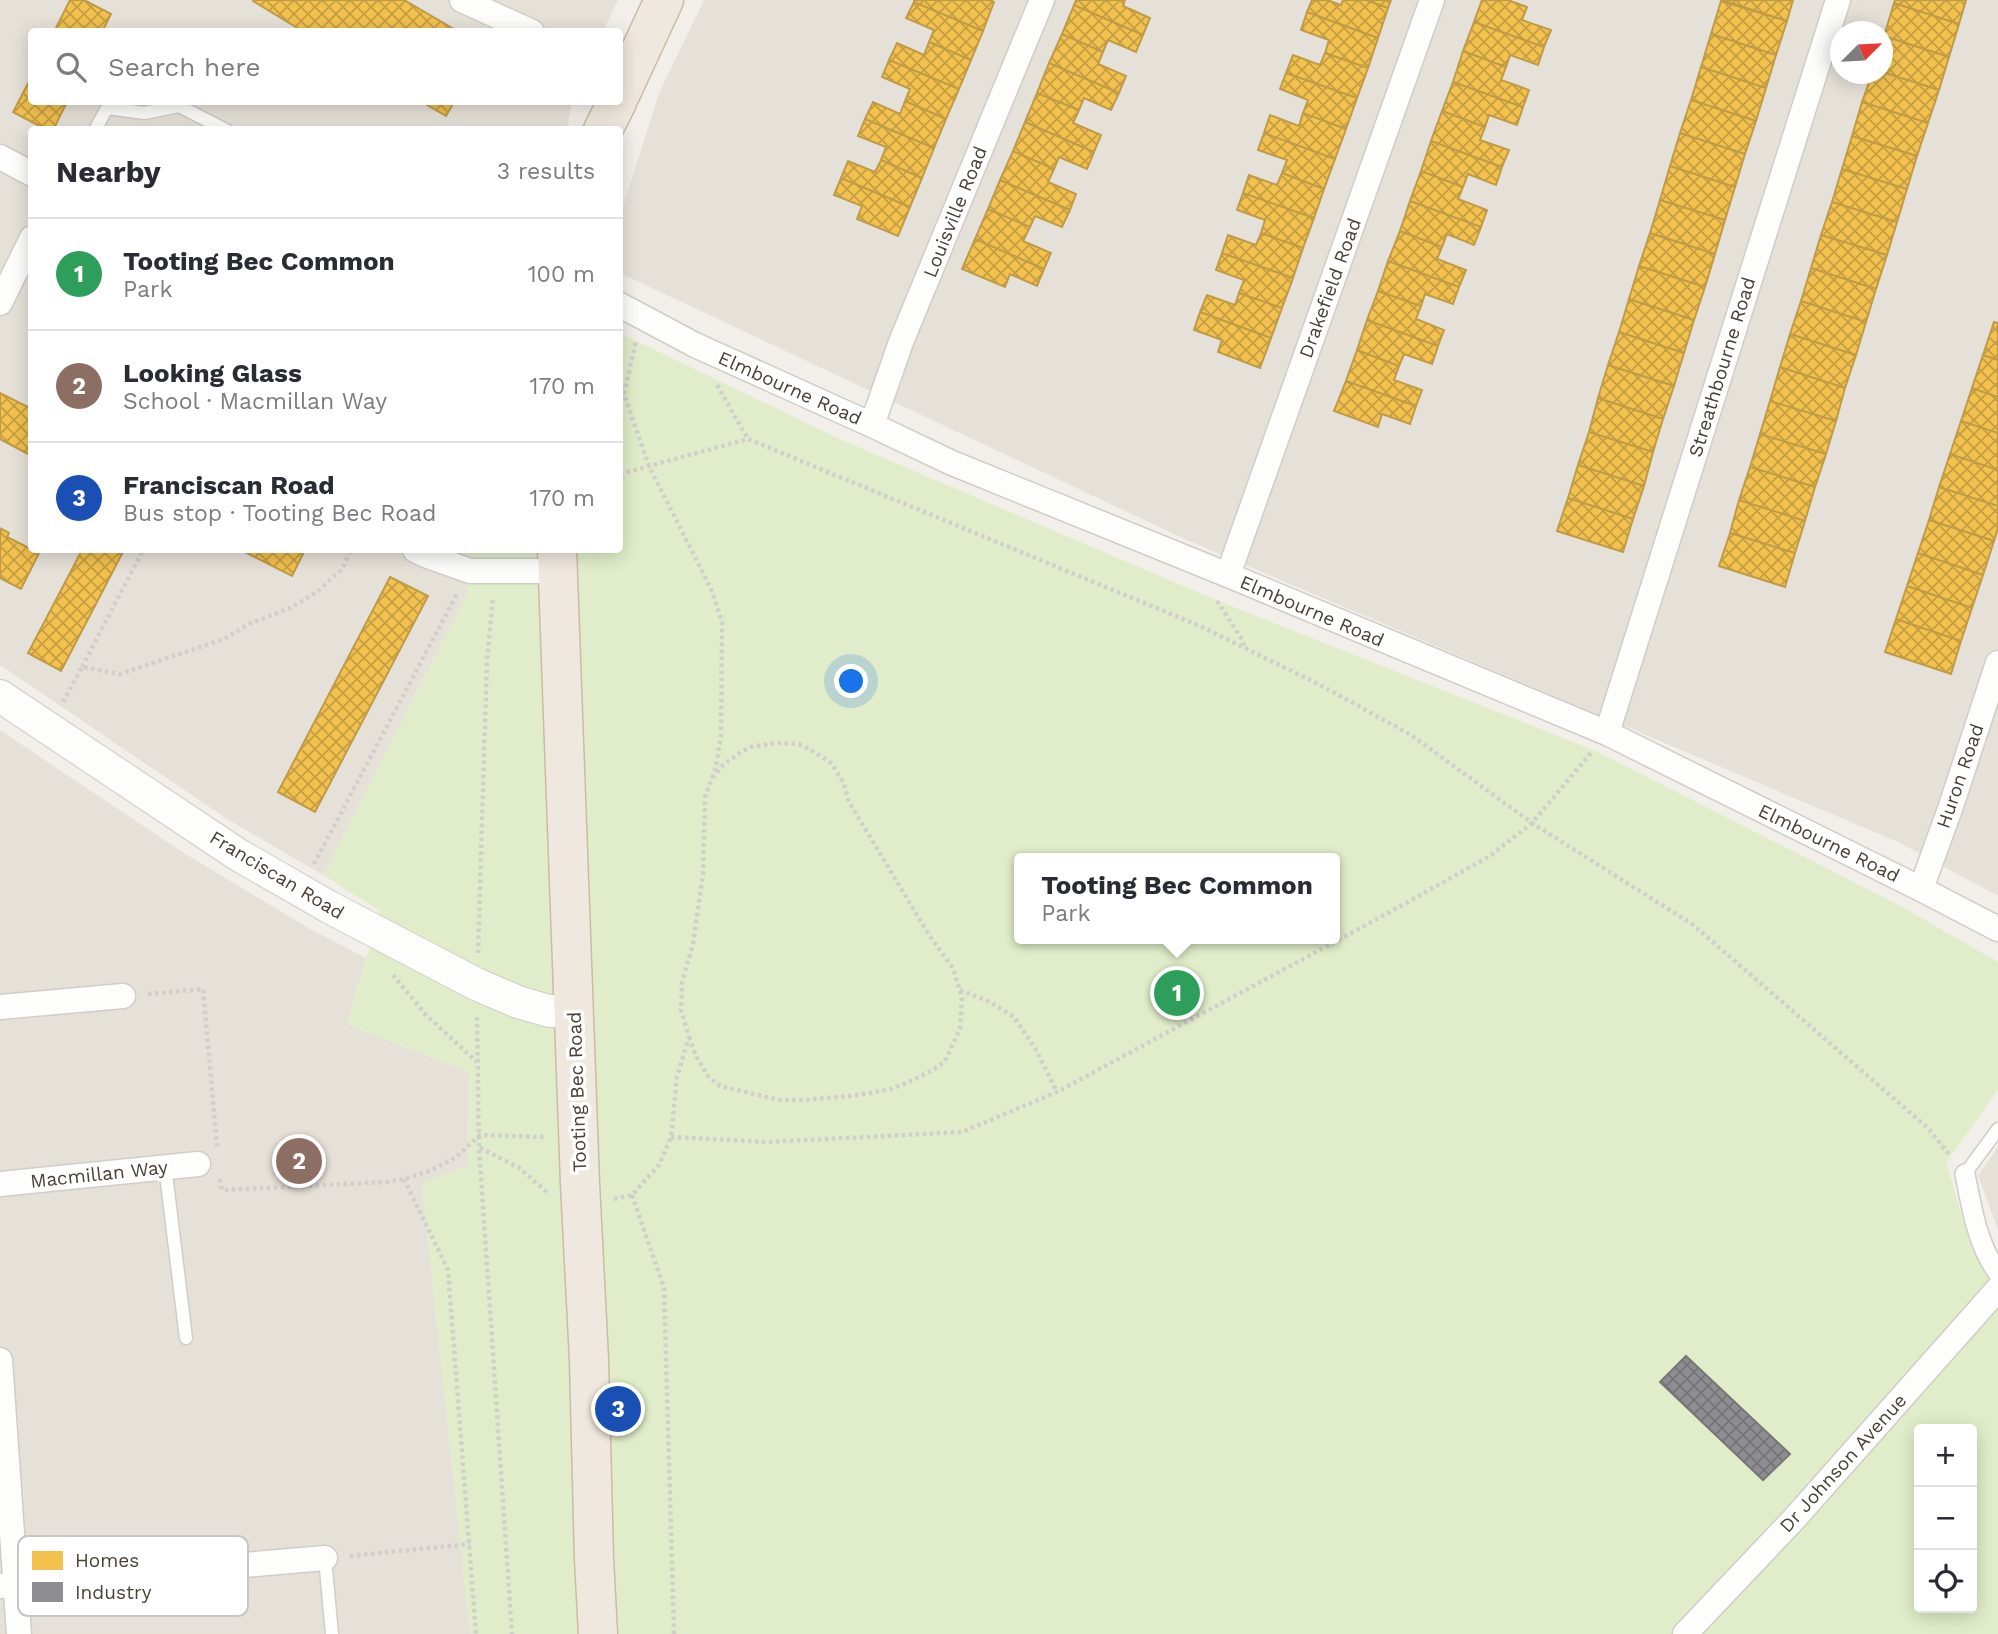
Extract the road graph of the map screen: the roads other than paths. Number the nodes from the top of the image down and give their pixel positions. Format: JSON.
{"nodes":[{"id":1,"x":462,"y":0,"type":"edge"},
{"id":2,"x":664,"y":0,"type":"edge"},
{"id":3,"x":1042,"y":0,"type":"edge"},
{"id":4,"x":1432,"y":0,"type":"edge"},
{"id":5,"x":1838,"y":0,"type":"edge"},
{"id":6,"x":523,"y":28,"type":"edge"},
{"id":7,"x":623,"y":82,"type":"edge"},
{"id":8,"x":613,"y":105,"type":"edge"},
{"id":9,"x":96,"y":126,"type":"edge"},
{"id":10,"x":218,"y":126,"type":"edge"},
{"id":11,"x":605,"y":126,"type":"edge"},
{"id":12,"x":0,"y":157,"type":"edge"},
{"id":13,"x":28,"y":172,"type":"edge"},
{"id":14,"x":28,"y":246,"type":"edge"},
{"id":15,"x":0,"y":303,"type":"edge"},
{"id":16,"x":623,"y":307,"type":"edge"},
{"id":17,"x":872,"y":425,"type":"junction"},
{"id":18,"x":421,"y":553,"type":"edge"},
{"id":19,"x":558,"y":560,"type":"edge"},
{"id":20,"x":1228,"y":575,"type":"junction"},
{"id":21,"x":1998,"y":663,"type":"edge"},
{"id":22,"x":0,"y":696,"type":"edge"},
{"id":23,"x":1607,"y":733,"type":"junction"},
{"id":24,"x":1921,"y":889,"type":"junction"},
{"id":25,"x":1998,"y":929,"type":"edge"},
{"id":26,"x":123,"y":996,"type":"road end"},
{"id":27,"x":0,"y":1007,"type":"edge"},
{"id":28,"x":574,"y":1011,"type":"junction"},
{"id":29,"x":1998,"y":1129,"type":"edge"},
{"id":30,"x":212,"y":1162,"type":"road end"},
{"id":31,"x":165,"y":1166,"type":"junction"},
{"id":32,"x":1965,"y":1174,"type":"joint"},
{"id":33,"x":0,"y":1184,"type":"edge"},
{"id":34,"x":1998,"y":1273,"type":"edge"},
{"id":35,"x":1998,"y":1289,"type":"edge"},
{"id":36,"x":186,"y":1338,"type":"dead end"},
{"id":37,"x":0,"y":1360,"type":"edge"},
{"id":38,"x":325,"y":1559,"type":"joint"},
{"id":39,"x":248,"y":1565,"type":"edge"},
{"id":40,"x":8,"y":1585,"type":"edge"},
{"id":41,"x":19,"y":1634,"type":"edge"},
{"id":42,"x":332,"y":1634,"type":"edge"},
{"id":43,"x":598,"y":1634,"type":"edge"},
{"id":44,"x":1685,"y":1634,"type":"edge"}],
"edges":[{"from":1,"to":6,"type":"street"},
{"from":2,"to":7,"type":"highway"},
{"from":3,"to":17,"type":"street","name":"Louisville Road"},
{"from":4,"to":20,"type":"street","name":"Drakefield Road"},
{"from":5,"to":23,"type":"street","name":"Streathbourne Road"},
{"from":8,"to":11,"type":"highway"},
{"from":9,"to":10,"type":"lane"},
{"from":12,"to":13,"type":"street"},
{"from":14,"to":15,"type":"street"},
{"from":16,"to":17,"type":"street","name":"Elmbourne Road"},
{"from":17,"to":20,"type":"street","name":"Elmbourne Road"},
{"from":18,"to":19,"type":"street"},
{"from":19,"to":28,"type":"highway","name":"Tooting Bec Road"},
{"from":20,"to":23,"type":"street","name":"Elmbourne Road"},
{"from":21,"to":24,"type":"street","name":"Huron Road"},
{"from":22,"to":28,"type":"street","name":"Franciscan Road"},
{"from":23,"to":24,"type":"street","name":"Elmbourne Road"},
{"from":24,"to":25,"type":"street","name":"Elmbourne Road"},
{"from":26,"to":27,"type":"street"},
{"from":28,"to":43,"type":"highway","name":"Tooting Bec Road"},
{"from":29,"to":32,"type":"lane"},
{"from":30,"to":31,"type":"street","name":"Macmillan Way"},
{"from":31,"to":33,"type":"street","name":"Macmillan Way"},
{"from":31,"to":36,"type":"lane"},
{"from":32,"to":34,"type":"street"},
{"from":35,"to":44,"type":"street","name":"Dr Johnson Avenue"},
{"from":37,"to":40,"type":"street"},
{"from":38,"to":39,"type":"street"},
{"from":38,"to":42,"type":"lane"},
{"from":40,"to":41,"type":"street"}]}
